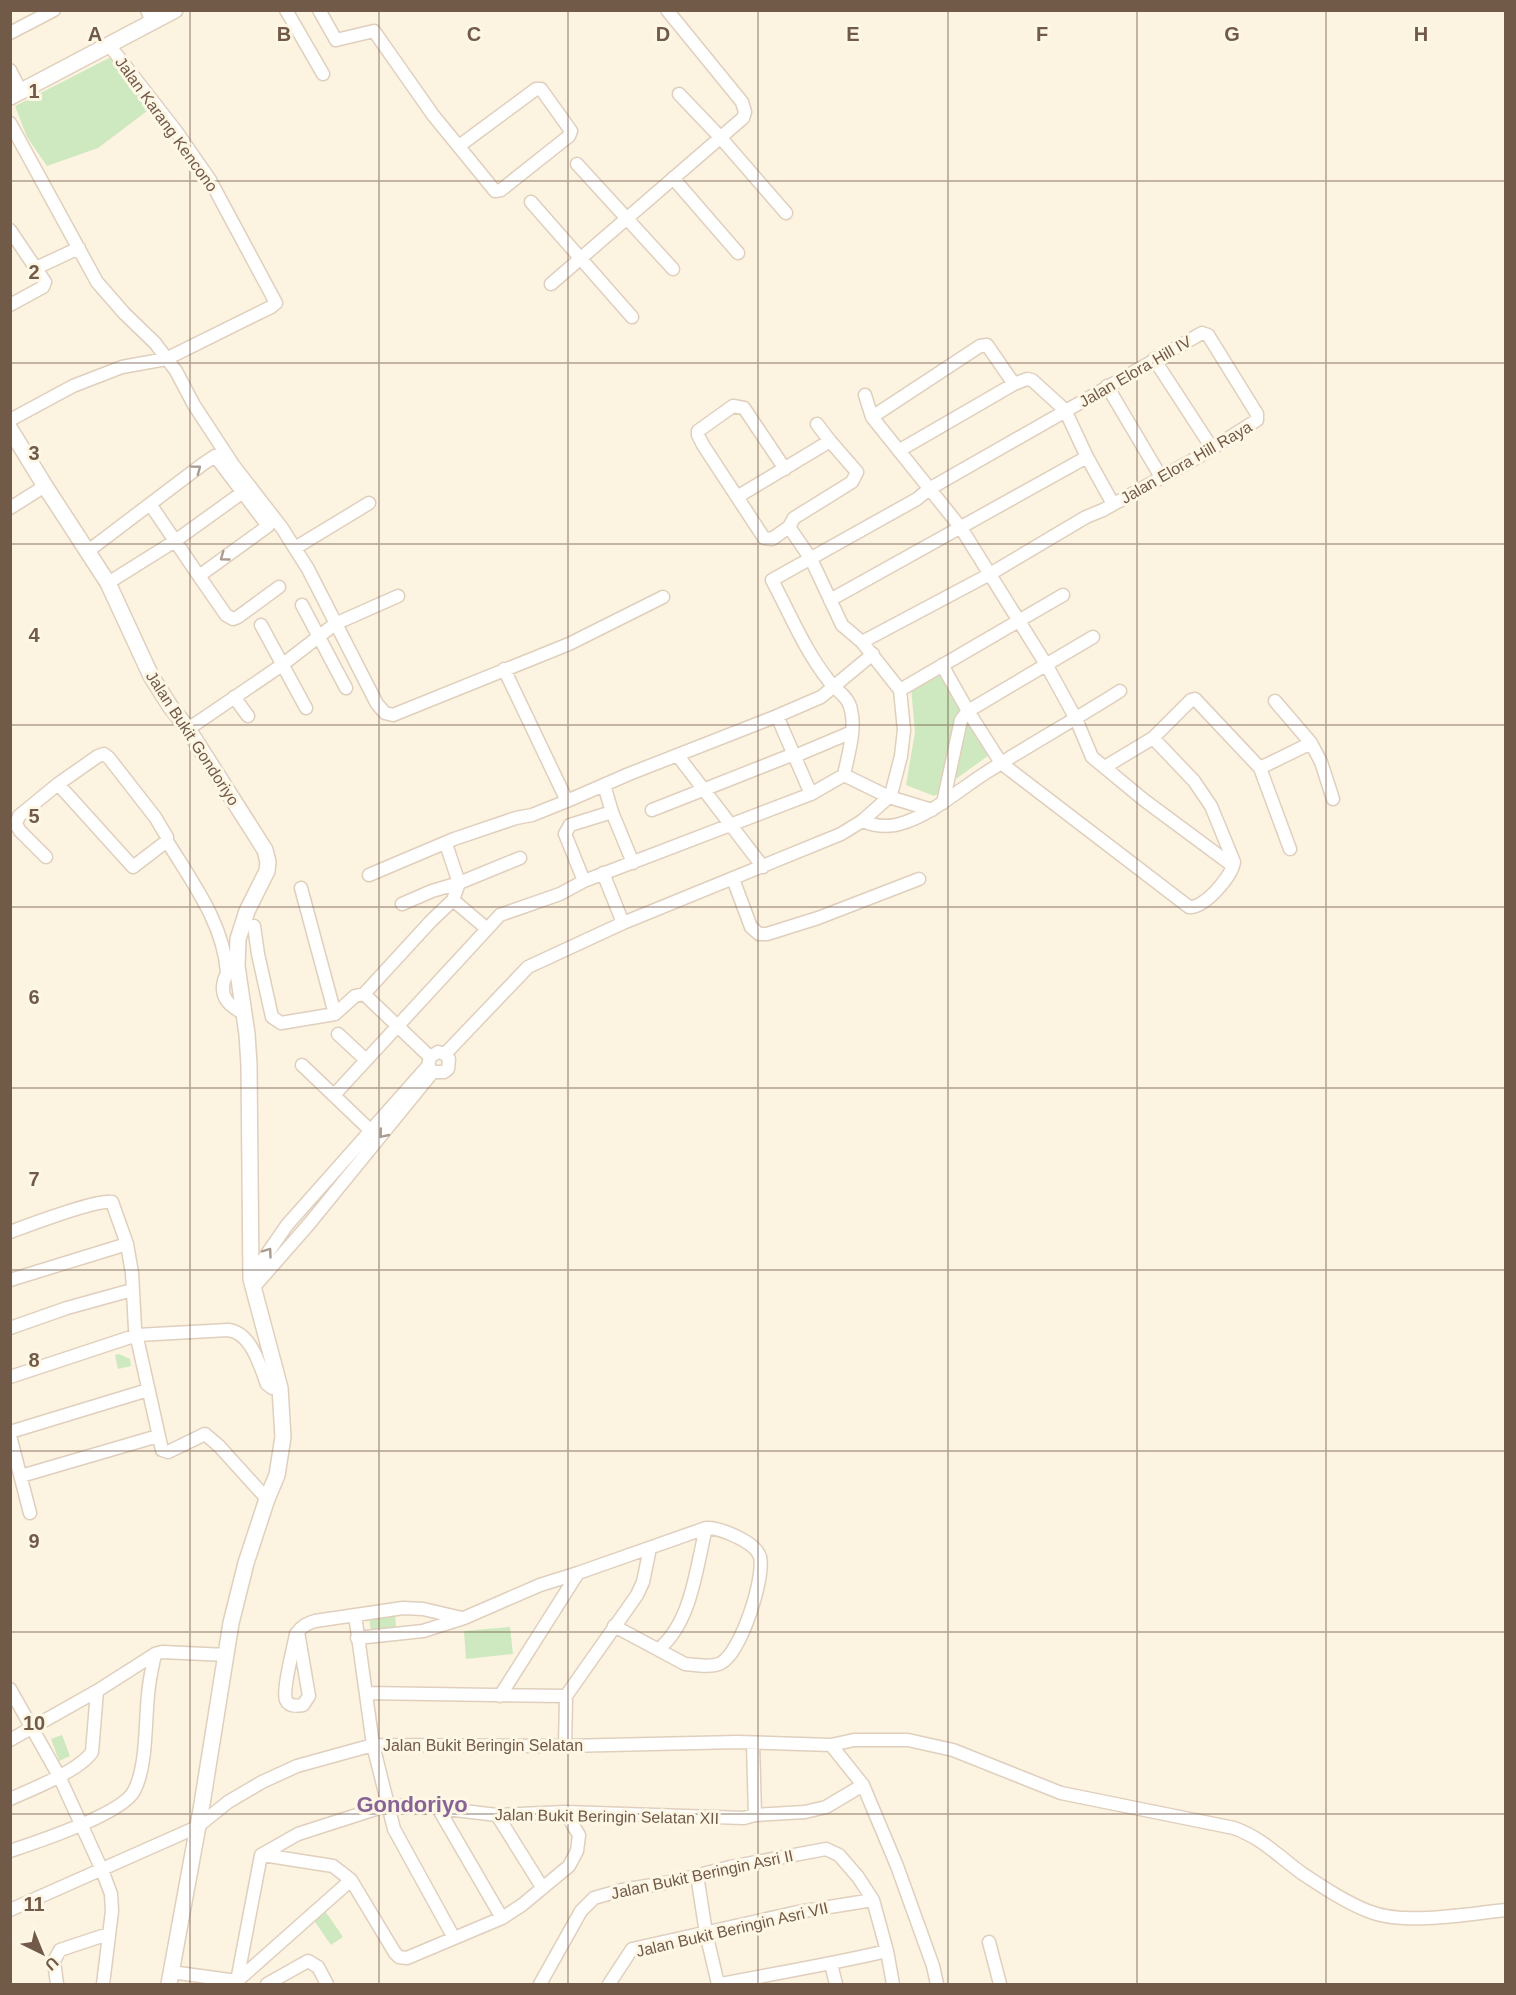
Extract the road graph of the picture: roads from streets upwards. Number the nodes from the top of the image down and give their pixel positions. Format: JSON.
{"nodes":[{"id":1,"x":54,"y":10,"type":"edge"},
{"id":2,"x":175,"y":10,"type":"edge"},
{"id":3,"x":286,"y":10,"type":"edge"},
{"id":4,"x":319,"y":10,"type":"edge"},
{"id":5,"x":667,"y":10,"type":"edge"},
{"id":6,"x":150,"y":16,"type":"edge"},
{"id":7,"x":10,"y":33,"type":"edge"},
{"id":8,"x":110,"y":45,"type":"junction"},
{"id":9,"x":10,"y":70,"type":"edge"},
{"id":10,"x":323,"y":74,"type":"dead end"},
{"id":11,"x":16,"y":94,"type":"edge"},
{"id":12,"x":679,"y":94,"type":"dead end"},
{"id":13,"x":10,"y":123,"type":"edge"},
{"id":14,"x":720,"y":137,"type":"junction"},
{"id":15,"x":459,"y":146,"type":"junction"},
{"id":16,"x":577,"y":164,"type":"dead end"},
{"id":17,"x":673,"y":177,"type":"junction"},
{"id":18,"x":531,"y":202,"type":"dead end"},
{"id":19,"x":786,"y":213,"type":"dead end"},
{"id":20,"x":627,"y":218,"type":"junction"},
{"id":21,"x":10,"y":230,"type":"edge"},
{"id":22,"x":79,"y":248,"type":"junction"},
{"id":23,"x":738,"y":253,"type":"dead end"},
{"id":24,"x":582,"y":258,"type":"junction"},
{"id":25,"x":36,"y":268,"type":"junction"},
{"id":26,"x":673,"y":269,"type":"dead end"},
{"id":27,"x":551,"y":284,"type":"dead end"},
{"id":28,"x":10,"y":305,"type":"edge"},
{"id":29,"x":633,"y":317,"type":"dead end"},
{"id":30,"x":166,"y":358,"type":"junction"},
{"id":31,"x":1154,"y":359,"type":"junction"},
{"id":32,"x":1014,"y":384,"type":"junction"},
{"id":33,"x":1107,"y":386,"type":"junction"},
{"id":34,"x":865,"y":395,"type":"dead end"},
{"id":35,"x":1065,"y":411,"type":"junction"},
{"id":36,"x":872,"y":417,"type":"junction"},
{"id":37,"x":1259,"y":418,"type":"joint"},
{"id":38,"x":10,"y":420,"type":"edge"},
{"id":39,"x":817,"y":424,"type":"dead end"},
{"id":40,"x":10,"y":429,"type":"edge"},
{"id":41,"x":830,"y":441,"type":"junction"},
{"id":42,"x":1212,"y":448,"type":"junction"},
{"id":43,"x":900,"y":450,"type":"junction"},
{"id":44,"x":1087,"y":457,"type":"junction"},
{"id":45,"x":785,"y":469,"type":"junction"},
{"id":46,"x":1161,"y":477,"type":"junction"},
{"id":47,"x":45,"y":486,"type":"junction"},
{"id":48,"x":929,"y":489,"type":"junction"},
{"id":49,"x":243,"y":492,"type":"junction"},
{"id":50,"x":737,"y":497,"type":"junction"},
{"id":51,"x":369,"y":503,"type":"dead end"},
{"id":52,"x":150,"y":504,"type":"junction"},
{"id":53,"x":1113,"y":504,"type":"junction"},
{"id":54,"x":10,"y":508,"type":"edge"},
{"id":55,"x":789,"y":527,"type":"junction"},
{"id":56,"x":961,"y":528,"type":"junction"},
{"id":57,"x":175,"y":541,"type":"junction"},
{"id":58,"x":295,"y":548,"type":"junction"},
{"id":59,"x":88,"y":551,"type":"junction"},
{"id":60,"x":812,"y":559,"type":"junction"},
{"id":61,"x":990,"y":574,"type":"junction"},
{"id":62,"x":199,"y":576,"type":"junction"},
{"id":63,"x":108,"y":583,"type":"junction"},
{"id":64,"x":279,"y":587,"type":"dead end"},
{"id":65,"x":1063,"y":595,"type":"dead end"},
{"id":66,"x":398,"y":596,"type":"dead end"},
{"id":67,"x":663,"y":597,"type":"dead end"},
{"id":68,"x":830,"y":600,"type":"junction"},
{"id":69,"x":302,"y":605,"type":"dead end"},
{"id":70,"x":1020,"y":620,"type":"junction"},
{"id":71,"x":335,"y":624,"type":"junction"},
{"id":72,"x":261,"y":625,"type":"dead end"},
{"id":73,"x":1093,"y":637,"type":"dead end"},
{"id":74,"x":319,"y":639,"type":"junction"},
{"id":75,"x":862,"y":642,"type":"junction"},
{"id":76,"x":873,"y":654,"type":"junction"},
{"id":77,"x":282,"y":665,"type":"junction"},
{"id":78,"x":942,"y":665,"type":"junction"},
{"id":79,"x":1047,"y":666,"type":"junction"},
{"id":80,"x":504,"y":669,"type":"junction"},
{"id":81,"x":346,"y":688,"type":"dead end"},
{"id":82,"x":834,"y":688,"type":"junction"},
{"id":83,"x":900,"y":690,"type":"junction"},
{"id":84,"x":1120,"y":691,"type":"dead end"},
{"id":85,"x":234,"y":697,"type":"junction"},
{"id":86,"x":1275,"y":701,"type":"dead end"},
{"id":87,"x":306,"y":708,"type":"dead end"},
{"id":88,"x":968,"y":711,"type":"junction"},
{"id":89,"x":248,"y":716,"type":"dead end"},
{"id":90,"x":777,"y":716,"type":"junction"},
{"id":91,"x":1076,"y":719,"type":"junction"},
{"id":92,"x":188,"y":729,"type":"junction"},
{"id":93,"x":852,"y":732,"type":"junction"},
{"id":94,"x":1153,"y":738,"type":"junction"},
{"id":95,"x":1311,"y":743,"type":"junction"},
{"id":96,"x":794,"y":755,"type":"junction"},
{"id":97,"x":678,"y":756,"type":"junction"},
{"id":98,"x":1001,"y":763,"type":"junction"},
{"id":99,"x":1105,"y":767,"type":"junction"},
{"id":100,"x":1260,"y":768,"type":"junction"},
{"id":101,"x":844,"y":775,"type":"junction"},
{"id":102,"x":58,"y":784,"type":"junction"},
{"id":103,"x":604,"y":784,"type":"junction"},
{"id":104,"x":705,"y":789,"type":"junction"},
{"id":105,"x":811,"y":794,"type":"junction"},
{"id":106,"x":889,"y":797,"type":"junction"},
{"id":107,"x":1333,"y":799,"type":"dead end"},
{"id":108,"x":567,"y":801,"type":"junction"},
{"id":109,"x":937,"y":806,"type":"junction"},
{"id":110,"x":652,"y":810,"type":"dead end"},
{"id":111,"x":612,"y":812,"type":"junction"},
{"id":112,"x":862,"y":821,"type":"junction"},
{"id":113,"x":730,"y":826,"type":"junction"},
{"id":114,"x":167,"y":841,"type":"junction"},
{"id":115,"x":446,"y":844,"type":"junction"},
{"id":116,"x":1290,"y":849,"type":"dead end"},
{"id":117,"x":46,"y":857,"type":"dead end"},
{"id":118,"x":519,"y":858,"type":"dead end"},
{"id":119,"x":633,"y":863,"type":"junction"},
{"id":120,"x":1233,"y":866,"type":"junction"},
{"id":121,"x":763,"y":867,"type":"junction"},
{"id":122,"x":603,"y":873,"type":"junction"},
{"id":123,"x":369,"y":875,"type":"dead end"},
{"id":124,"x":733,"y":879,"type":"junction"},
{"id":125,"x":919,"y":879,"type":"dead end"},
{"id":126,"x":584,"y":880,"type":"junction"},
{"id":127,"x":459,"y":883,"type":"junction"},
{"id":128,"x":302,"y":888,"type":"dead end"},
{"id":129,"x":453,"y":900,"type":"junction"},
{"id":130,"x":402,"y":904,"type":"dead end"},
{"id":131,"x":623,"y":923,"type":"junction"},
{"id":132,"x":254,"y":926,"type":"dead end"},
{"id":133,"x":486,"y":928,"type":"junction"},
{"id":134,"x":232,"y":970,"type":"junction"},
{"id":135,"x":364,"y":994,"type":"junction"},
{"id":136,"x":335,"y":1014,"type":"junction"},
{"id":137,"x":398,"y":1025,"type":"junction"},
{"id":138,"x":338,"y":1034,"type":"dead end"},
{"id":139,"x":445,"y":1054,"type":"junction"},
{"id":140,"x":366,"y":1060,"type":"junction"},
{"id":141,"x":303,"y":1065,"type":"dead end"},
{"id":142,"x":430,"y":1065,"type":"junction"},
{"id":143,"x":334,"y":1095,"type":"junction"},
{"id":144,"x":370,"y":1130,"type":"junction"},
{"id":145,"x":10,"y":1232,"type":"edge"},
{"id":146,"x":127,"y":1244,"type":"junction"},
{"id":147,"x":10,"y":1280,"type":"edge"},
{"id":148,"x":252,"y":1283,"type":"junction"},
{"id":149,"x":132,"y":1290,"type":"junction"},
{"id":150,"x":10,"y":1328,"type":"edge"},
{"id":151,"x":137,"y":1335,"type":"junction"},
{"id":152,"x":10,"y":1377,"type":"edge"},
{"id":153,"x":280,"y":1388,"type":"junction"},
{"id":154,"x":148,"y":1390,"type":"junction"},
{"id":155,"x":10,"y":1434,"type":"edge"},
{"id":156,"x":158,"y":1436,"type":"junction"},
{"id":157,"x":21,"y":1476,"type":"junction"},
{"id":158,"x":267,"y":1499,"type":"junction"},
{"id":159,"x":30,"y":1513,"type":"dead end"},
{"id":160,"x":706,"y":1528,"type":"junction"},
{"id":161,"x":650,"y":1548,"type":"junction"},
{"id":162,"x":578,"y":1573,"type":"junction"},
{"id":163,"x":355,"y":1615,"type":"junction"},
{"id":164,"x":464,"y":1618,"type":"junction"},
{"id":165,"x":614,"y":1626,"type":"junction"},
{"id":166,"x":298,"y":1632,"type":"junction"},
{"id":167,"x":357,"y":1638,"type":"junction"},
{"id":168,"x":659,"y":1649,"type":"junction"},
{"id":169,"x":155,"y":1654,"type":"junction"},
{"id":170,"x":227,"y":1655,"type":"junction"},
{"id":171,"x":10,"y":1689,"type":"edge"},
{"id":172,"x":97,"y":1691,"type":"junction"},
{"id":173,"x":366,"y":1694,"type":"junction"},
{"id":174,"x":500,"y":1696,"type":"junction"},
{"id":175,"x":566,"y":1696,"type":"junction"},
{"id":176,"x":32,"y":1729,"type":"junction"},
{"id":177,"x":10,"y":1740,"type":"edge"},
{"id":178,"x":753,"y":1744,"type":"junction"},
{"id":179,"x":372,"y":1745,"type":"junction"},
{"id":180,"x":831,"y":1745,"type":"junction"},
{"id":181,"x":565,"y":1746,"type":"junction"},
{"id":182,"x":59,"y":1776,"type":"junction"},
{"id":183,"x":863,"y":1785,"type":"junction"},
{"id":184,"x":10,"y":1799,"type":"edge"},
{"id":185,"x":388,"y":1805,"type":"junction"},
{"id":186,"x":438,"y":1808,"type":"junction"},
{"id":187,"x":565,"y":1812,"type":"junction"},
{"id":188,"x":497,"y":1815,"type":"junction"},
{"id":189,"x":755,"y":1815,"type":"junction"},
{"id":190,"x":81,"y":1825,"type":"junction"},
{"id":191,"x":197,"y":1827,"type":"junction"},
{"id":192,"x":10,"y":1851,"type":"edge"},
{"id":193,"x":261,"y":1855,"type":"junction"},
{"id":194,"x":102,"y":1870,"type":"junction"},
{"id":195,"x":697,"y":1875,"type":"junction"},
{"id":196,"x":351,"y":1880,"type":"junction"},
{"id":197,"x":542,"y":1887,"type":"junction"},
{"id":198,"x":873,"y":1900,"type":"junction"},
{"id":199,"x":10,"y":1910,"type":"edge"},
{"id":200,"x":1506,"y":1910,"type":"edge"},
{"id":201,"x":502,"y":1918,"type":"junction"},
{"id":202,"x":706,"y":1933,"type":"junction"},
{"id":203,"x":108,"y":1934,"type":"junction"},
{"id":204,"x":454,"y":1938,"type":"junction"},
{"id":205,"x":989,"y":1942,"type":"dead end"},
{"id":206,"x":887,"y":1951,"type":"junction"},
{"id":207,"x":831,"y":1965,"type":"junction"},
{"id":208,"x":170,"y":1978,"type":"edge"},
{"id":209,"x":775,"y":1979,"type":"edge"},
{"id":210,"x":237,"y":1981,"type":"junction"},
{"id":211,"x":57,"y":1984,"type":"edge"},
{"id":212,"x":102,"y":1984,"type":"edge"},
{"id":213,"x":267,"y":1984,"type":"edge"},
{"id":214,"x":327,"y":1984,"type":"edge"},
{"id":215,"x":540,"y":1984,"type":"edge"},
{"id":216,"x":609,"y":1984,"type":"edge"},
{"id":217,"x":719,"y":1984,"type":"edge"},
{"id":218,"x":836,"y":1984,"type":"edge"},
{"id":219,"x":893,"y":1984,"type":"edge"},
{"id":220,"x":937,"y":1984,"type":"edge"},
{"id":221,"x":1000,"y":1984,"type":"edge"}],
"edges":[{"from":1,"to":7,"type":"street"},
{"from":2,"to":6,"type":"street"},
{"from":3,"to":10,"type":"street"},
{"from":4,"to":15,"type":"street"},
{"from":5,"to":14,"type":"street"},
{"from":6,"to":8,"type":"street"},
{"from":8,"to":11,"type":"street"},
{"from":8,"to":30,"type":"street","name":"Jalan Karang Kencono"},
{"from":9,"to":11,"type":"street"},
{"from":12,"to":14,"type":"street"},
{"from":13,"to":22,"type":"street"},
{"from":14,"to":17,"type":"street"},
{"from":14,"to":19,"type":"street"},
{"from":15,"to":15,"type":"street"},
{"from":16,"to":20,"type":"street"},
{"from":17,"to":20,"type":"street"},
{"from":17,"to":23,"type":"street"},
{"from":18,"to":24,"type":"street"},
{"from":20,"to":24,"type":"street"},
{"from":20,"to":26,"type":"street"},
{"from":21,"to":25,"type":"street"},
{"from":22,"to":25,"type":"street"},
{"from":22,"to":30,"type":"street"},
{"from":24,"to":27,"type":"street"},
{"from":24,"to":29,"type":"street"},
{"from":25,"to":28,"type":"street"},
{"from":30,"to":38,"type":"street"},
{"from":30,"to":58,"type":"street"},
{"from":31,"to":33,"type":"street","name":"Jalan Elora Hill IV"},
{"from":31,"to":37,"type":"street","name":"Jalan Elora Hill IV"},
{"from":31,"to":42,"type":"street"},
{"from":32,"to":35,"type":"street"},
{"from":32,"to":36,"type":"street"},
{"from":32,"to":43,"type":"street"},
{"from":33,"to":35,"type":"street","name":"Jalan Elora Hill IV"},
{"from":33,"to":46,"type":"street"},
{"from":34,"to":36,"type":"street"},
{"from":35,"to":44,"type":"street"},
{"from":35,"to":48,"type":"street","name":"Jalan Elora Hill IV"},
{"from":36,"to":43,"type":"street"},
{"from":37,"to":42,"type":"street","name":"Jalan Elora Hill Raya"},
{"from":39,"to":41,"type":"street"},
{"from":40,"to":47,"type":"street","name":"Jalan Bukit Gondoriyo"},
{"from":41,"to":45,"type":"street"},
{"from":41,"to":55,"type":"street"},
{"from":42,"to":46,"type":"street","name":"Jalan Elora Hill Raya"},
{"from":43,"to":48,"type":"street"},
{"from":44,"to":53,"type":"street"},
{"from":44,"to":56,"type":"street"},
{"from":45,"to":50,"type":"street"},
{"from":45,"to":50,"type":"street"},
{"from":46,"to":53,"type":"street","name":"Jalan Elora Hill Raya"},
{"from":47,"to":54,"type":"street"},
{"from":47,"to":59,"type":"street","name":"Jalan Bukit Gondoriyo"},
{"from":48,"to":56,"type":"street"},
{"from":48,"to":60,"type":"street","name":"Jalan Elora Hill IV"},
{"from":52,"to":49,"type":"street","one_way":true},
{"from":49,"to":57,"type":"street"},
{"from":49,"to":62,"type":"street","one_way":true},
{"from":50,"to":55,"type":"street"},
{"from":51,"to":58,"type":"street"},
{"from":52,"to":57,"type":"street"},
{"from":52,"to":59,"type":"street"},
{"from":53,"to":61,"type":"street","name":"Jalan Elora Hill Raya"},
{"from":55,"to":60,"type":"street"},
{"from":56,"to":61,"type":"street"},
{"from":56,"to":68,"type":"street"},
{"from":57,"to":62,"type":"street"},
{"from":57,"to":63,"type":"street"},
{"from":58,"to":71,"type":"street"},
{"from":59,"to":63,"type":"street","name":"Jalan Bukit Gondoriyo"},
{"from":60,"to":68,"type":"street"},
{"from":60,"to":82,"type":"street","name":"Jalan Elora Hill IV"},
{"from":61,"to":70,"type":"street"},
{"from":61,"to":75,"type":"street","name":"Jalan Elora Hill Raya"},
{"from":62,"to":64,"type":"street"},
{"from":63,"to":92,"type":"street","name":"Jalan Bukit Gondoriyo"},
{"from":65,"to":70,"type":"street"},
{"from":66,"to":71,"type":"street"},
{"from":67,"to":80,"type":"street"},
{"from":68,"to":75,"type":"street"},
{"from":69,"to":74,"type":"street"},
{"from":70,"to":78,"type":"street"},
{"from":70,"to":79,"type":"street"},
{"from":71,"to":74,"type":"street"},
{"from":71,"to":80,"type":"street"},
{"from":72,"to":77,"type":"street"},
{"from":73,"to":79,"type":"street"},
{"from":74,"to":77,"type":"street"},
{"from":74,"to":81,"type":"street"},
{"from":75,"to":76,"type":"street"},
{"from":76,"to":82,"type":"street"},
{"from":76,"to":83,"type":"street"},
{"from":77,"to":85,"type":"street"},
{"from":77,"to":87,"type":"street"},
{"from":78,"to":83,"type":"street"},
{"from":78,"to":88,"type":"street"},
{"from":79,"to":88,"type":"street"},
{"from":79,"to":91,"type":"street"},
{"from":80,"to":108,"type":"street"},
{"from":82,"to":90,"type":"street"},
{"from":82,"to":93,"type":"street"},
{"from":83,"to":106,"type":"street"},
{"from":84,"to":91,"type":"street"},
{"from":85,"to":89,"type":"street"},
{"from":85,"to":92,"type":"street"},
{"from":86,"to":95,"type":"street"},
{"from":88,"to":98,"type":"street"},
{"from":88,"to":109,"type":"street"},
{"from":90,"to":96,"type":"street"},
{"from":90,"to":97,"type":"street"},
{"from":91,"to":98,"type":"street"},
{"from":91,"to":99,"type":"street"},
{"from":92,"to":134,"type":"street","name":"Jalan Bukit Gondoriyo"},
{"from":93,"to":96,"type":"street"},
{"from":93,"to":101,"type":"street"},
{"from":94,"to":99,"type":"street"},
{"from":94,"to":100,"type":"street"},
{"from":94,"to":120,"type":"street"},
{"from":95,"to":100,"type":"street"},
{"from":95,"to":107,"type":"street"},
{"from":96,"to":104,"type":"street"},
{"from":96,"to":105,"type":"street"},
{"from":97,"to":103,"type":"street"},
{"from":97,"to":104,"type":"street"},
{"from":98,"to":109,"type":"street"},
{"from":98,"to":120,"type":"street"},
{"from":99,"to":120,"type":"street"},
{"from":100,"to":116,"type":"street"},
{"from":101,"to":105,"type":"street"},
{"from":101,"to":106,"type":"street"},
{"from":102,"to":114,"type":"street"},
{"from":102,"to":114,"type":"street"},
{"from":102,"to":117,"type":"street"},
{"from":103,"to":108,"type":"street"},
{"from":103,"to":111,"type":"street"},
{"from":104,"to":110,"type":"street"},
{"from":104,"to":113,"type":"street"},
{"from":105,"to":113,"type":"street"},
{"from":106,"to":109,"type":"street"},
{"from":106,"to":112,"type":"street"},
{"from":108,"to":115,"type":"street"},
{"from":109,"to":112,"type":"street"},
{"from":111,"to":119,"type":"street"},
{"from":111,"to":126,"type":"street"},
{"from":112,"to":121,"type":"street"},
{"from":113,"to":119,"type":"street"},
{"from":113,"to":121,"type":"street"},
{"from":114,"to":134,"type":"street"},
{"from":115,"to":123,"type":"street"},
{"from":115,"to":127,"type":"street"},
{"from":118,"to":127,"type":"street"},
{"from":119,"to":122,"type":"street"},
{"from":121,"to":124,"type":"street"},
{"from":122,"to":126,"type":"street"},
{"from":122,"to":131,"type":"street"},
{"from":124,"to":125,"type":"street"},
{"from":124,"to":131,"type":"street"},
{"from":126,"to":133,"type":"street"},
{"from":127,"to":129,"type":"street"},
{"from":127,"to":130,"type":"street"},
{"from":128,"to":136,"type":"street"},
{"from":129,"to":133,"type":"street"},
{"from":129,"to":135,"type":"street"},
{"from":131,"to":139,"type":"street"},
{"from":132,"to":136,"type":"street"},
{"from":133,"to":137,"type":"street"},
{"from":134,"to":148,"type":"street","name":"Jalan Bukit Gondoriyo"},
{"from":135,"to":136,"type":"street"},
{"from":135,"to":137,"type":"street"},
{"from":137,"to":140,"type":"street"},
{"from":137,"to":142,"type":"street"},
{"from":138,"to":140,"type":"street"},
{"from":139,"to":142,"type":"street"},
{"from":139,"to":142,"type":"street"},
{"from":140,"to":143,"type":"street"},
{"from":141,"to":143,"type":"street"},
{"from":142,"to":144,"type":"street"},
{"from":142,"to":148,"type":"street","one_way":true},
{"from":143,"to":144,"type":"street"},
{"from":148,"to":144,"type":"street","one_way":true},
{"from":145,"to":146,"type":"street"},
{"from":146,"to":147,"type":"street"},
{"from":146,"to":149,"type":"street"},
{"from":148,"to":153,"type":"street","name":"Jalan Bukit Gondoriyo"},
{"from":149,"to":150,"type":"street"},
{"from":149,"to":151,"type":"street"},
{"from":151,"to":152,"type":"street"},
{"from":151,"to":153,"type":"street"},
{"from":151,"to":154,"type":"street"},
{"from":153,"to":158,"type":"street","name":"Jalan Bukit Gondoriyo"},
{"from":154,"to":155,"type":"street"},
{"from":154,"to":156,"type":"street"},
{"from":155,"to":157,"type":"street"},
{"from":156,"to":157,"type":"street"},
{"from":156,"to":158,"type":"street"},
{"from":157,"to":159,"type":"street"},
{"from":158,"to":170,"type":"street","name":"Jalan Bukit Gondoriyo"},
{"from":160,"to":161,"type":"street"},
{"from":160,"to":168,"type":"street"},
{"from":160,"to":168,"type":"street"},
{"from":161,"to":162,"type":"street"},
{"from":161,"to":165,"type":"street"},
{"from":162,"to":164,"type":"street"},
{"from":162,"to":174,"type":"street"},
{"from":163,"to":164,"type":"street"},
{"from":163,"to":166,"type":"street"},
{"from":163,"to":167,"type":"street"},
{"from":164,"to":167,"type":"street"},
{"from":165,"to":168,"type":"street"},
{"from":165,"to":175,"type":"street"},
{"from":166,"to":166,"type":"street"},
{"from":167,"to":173,"type":"street"},
{"from":169,"to":170,"type":"street"},
{"from":169,"to":172,"type":"street"},
{"from":169,"to":190,"type":"street"},
{"from":170,"to":191,"type":"street","name":"Jalan Bukit Gondoriyo"},
{"from":171,"to":176,"type":"street"},
{"from":172,"to":176,"type":"street"},
{"from":172,"to":182,"type":"street"},
{"from":173,"to":174,"type":"street"},
{"from":173,"to":179,"type":"street"},
{"from":174,"to":175,"type":"street"},
{"from":175,"to":181,"type":"street"},
{"from":176,"to":177,"type":"street"},
{"from":176,"to":182,"type":"street"},
{"from":178,"to":180,"type":"street","name":"Jalan Bukit Beringin Selatan"},
{"from":178,"to":181,"type":"street","name":"Jalan Bukit Beringin Selatan"},
{"from":178,"to":189,"type":"street"},
{"from":179,"to":181,"type":"street","name":"Jalan Bukit Beringin Selatan"},
{"from":179,"to":185,"type":"street"},
{"from":179,"to":191,"type":"street","name":"Jalan Bukit Beringin Selatan"},
{"from":180,"to":183,"type":"street"},
{"from":180,"to":200,"type":"street","name":"Jalan Bukit Beringin Selatan"},
{"from":182,"to":184,"type":"street"},
{"from":182,"to":190,"type":"street"},
{"from":183,"to":189,"type":"street","name":"Jalan Bukit Beringin Selatan XII"},
{"from":183,"to":220,"type":"street"},
{"from":185,"to":186,"type":"street","name":"Jalan Bukit Beringin Selatan XII"},
{"from":185,"to":193,"type":"street"},
{"from":185,"to":204,"type":"street"},
{"from":186,"to":188,"type":"street","name":"Jalan Bukit Beringin Selatan XII"},
{"from":186,"to":201,"type":"street"},
{"from":187,"to":188,"type":"street","name":"Jalan Bukit Beringin Selatan XII"},
{"from":187,"to":189,"type":"street","name":"Jalan Bukit Beringin Selatan XII"},
{"from":187,"to":197,"type":"street"},
{"from":188,"to":197,"type":"street"},
{"from":190,"to":192,"type":"street"},
{"from":190,"to":194,"type":"street"},
{"from":191,"to":194,"type":"street","name":"Jalan Bukit Beringin Selatan"},
{"from":191,"to":208,"type":"street","name":"Jalan Bukit Gondoriyo"},
{"from":193,"to":196,"type":"street"},
{"from":193,"to":210,"type":"street"},
{"from":194,"to":199,"type":"street","name":"Jalan Bukit Beringin Selatan"},
{"from":194,"to":203,"type":"street"},
{"from":195,"to":198,"type":"street","name":"Jalan Bukit Beringin Asri II"},
{"from":195,"to":202,"type":"street"},
{"from":195,"to":215,"type":"street","name":"Jalan Bukit Beringin Asri II"},
{"from":196,"to":204,"type":"street"},
{"from":196,"to":210,"type":"street"},
{"from":197,"to":201,"type":"street"},
{"from":198,"to":202,"type":"street","name":"Jalan Bukit Beringin Asri VII"},
{"from":198,"to":206,"type":"street"},
{"from":201,"to":204,"type":"street"},
{"from":202,"to":216,"type":"street","name":"Jalan Bukit Beringin Asri VII"},
{"from":202,"to":217,"type":"street"},
{"from":203,"to":211,"type":"street"},
{"from":203,"to":212,"type":"street"},
{"from":205,"to":221,"type":"street"},
{"from":206,"to":207,"type":"street"},
{"from":206,"to":219,"type":"street"},
{"from":207,"to":209,"type":"street"},
{"from":207,"to":218,"type":"street"},
{"from":208,"to":210,"type":"street"},
{"from":209,"to":217,"type":"street"},
{"from":213,"to":214,"type":"street"}]}
